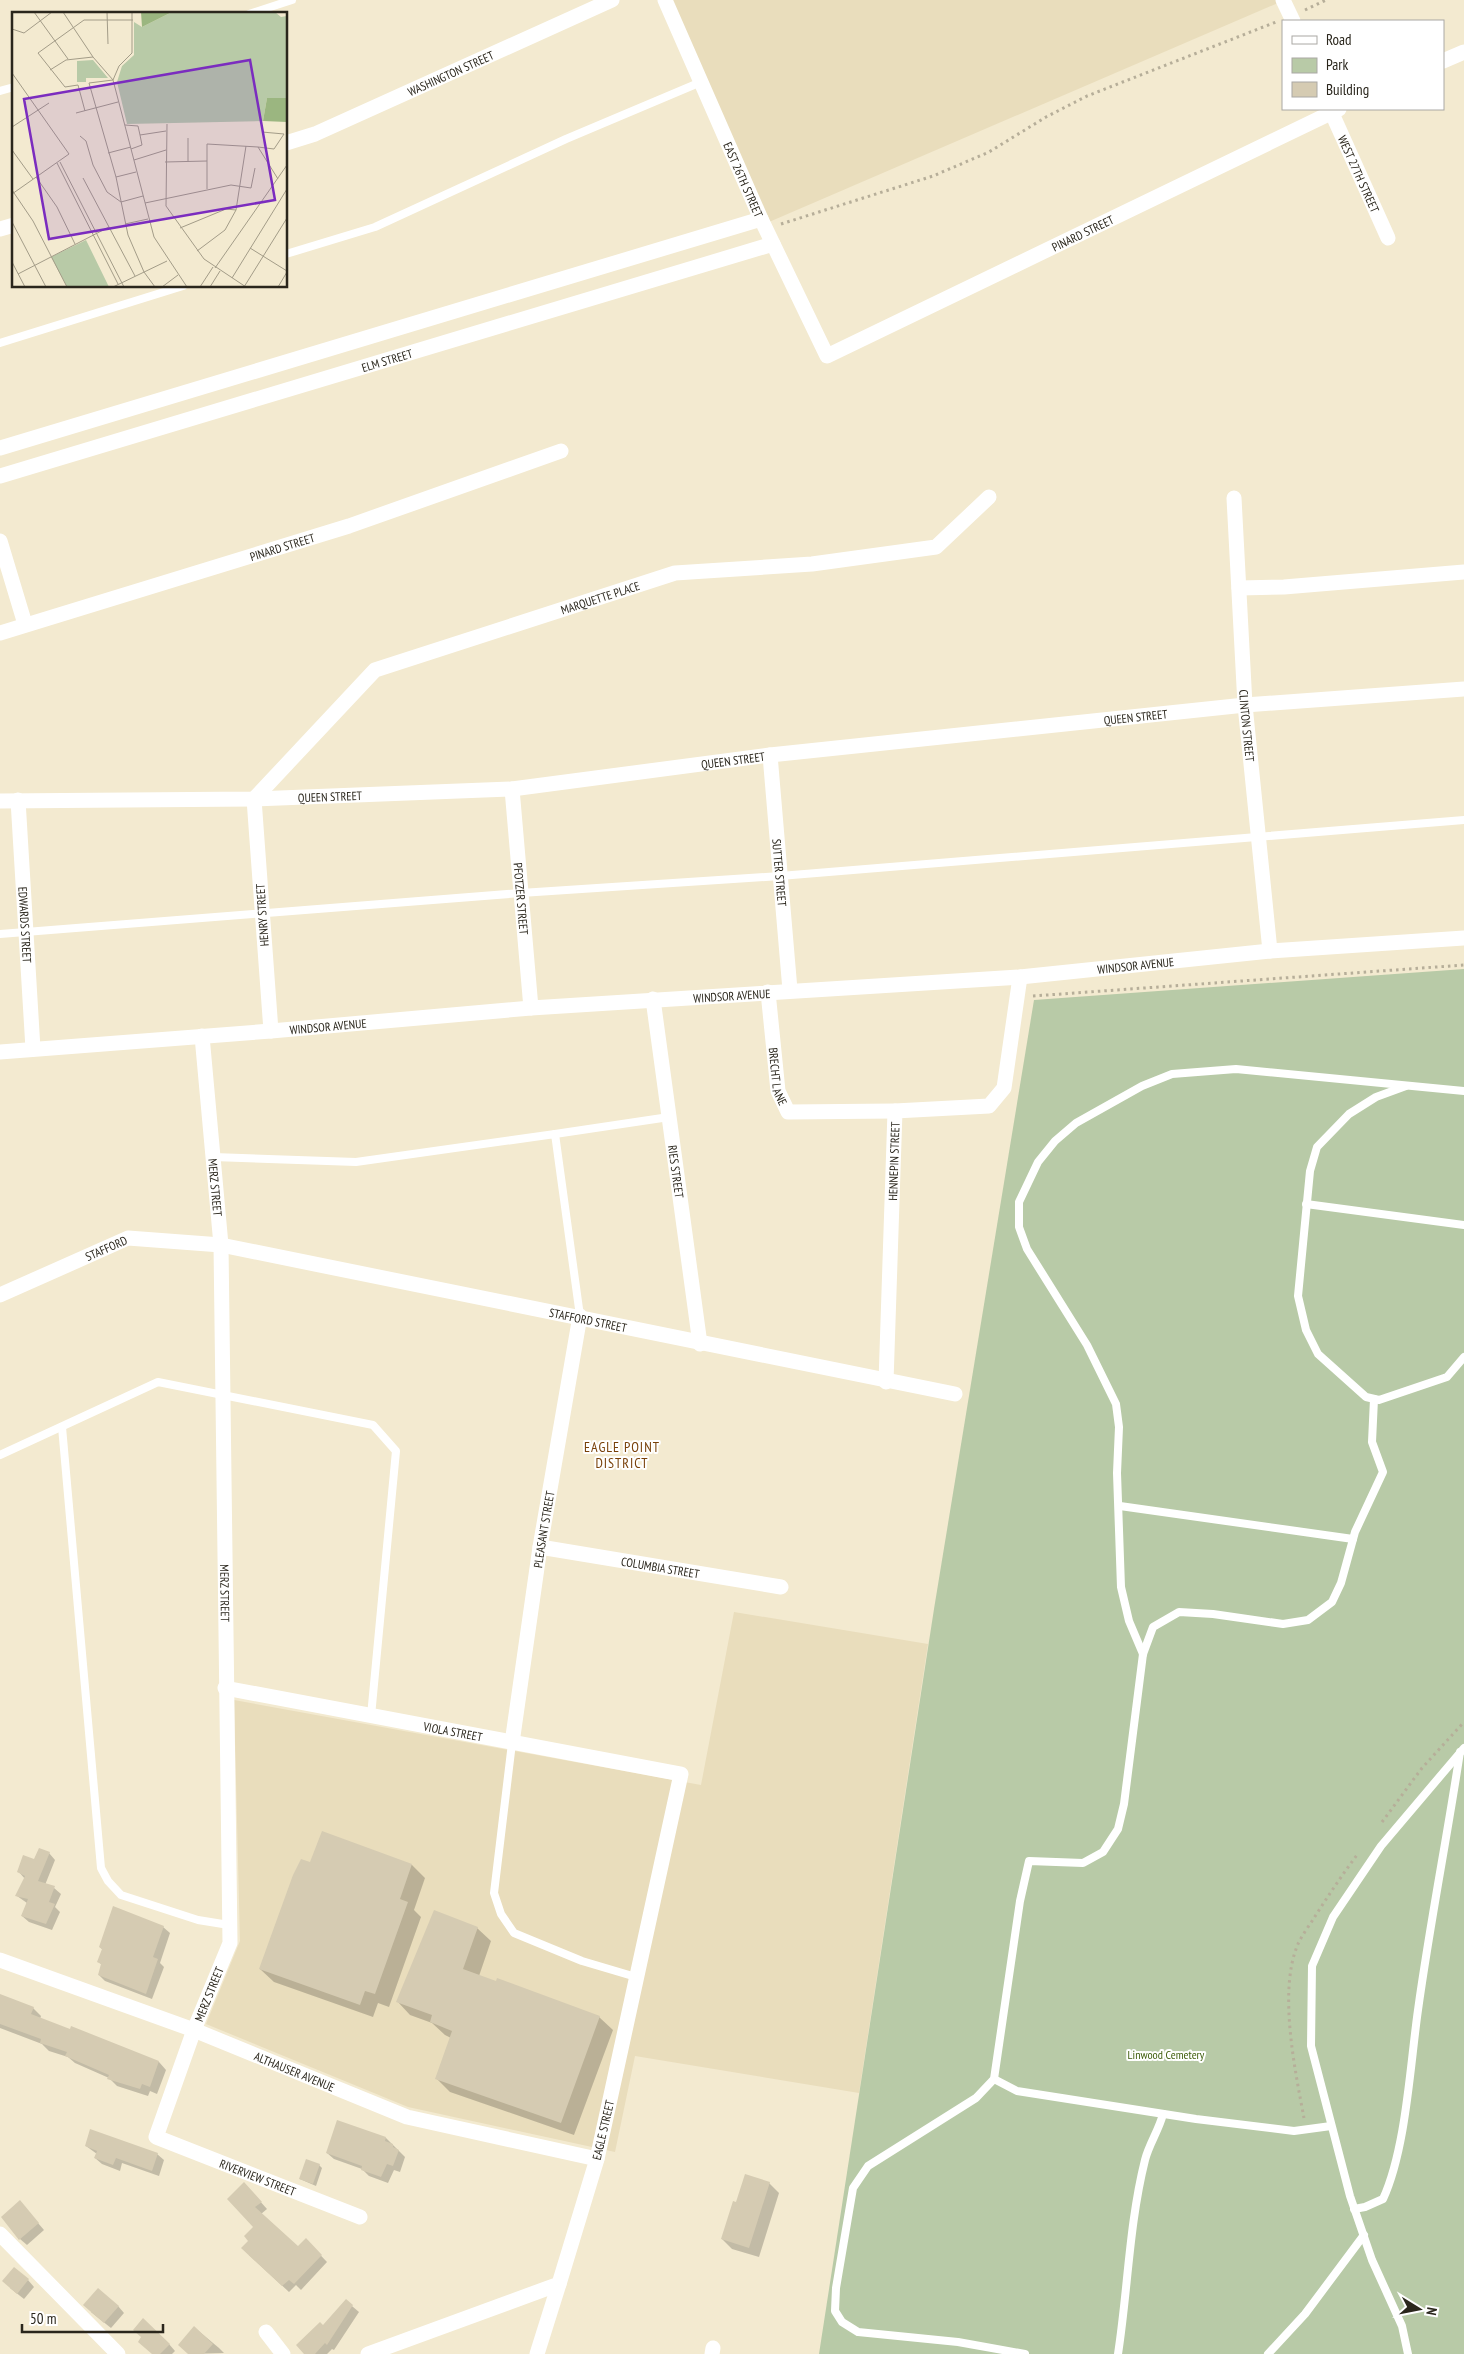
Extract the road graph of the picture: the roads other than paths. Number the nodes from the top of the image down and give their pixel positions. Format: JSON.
{"nodes":[{"id":1,"x":292,"y":0,"type":"edge"},
{"id":2,"x":612,"y":0,"type":"edge"},
{"id":3,"x":665,"y":0,"type":"edge"},
{"id":4,"x":1283,"y":0,"type":"edge"},
{"id":5,"x":255,"y":12,"type":"edge"},
{"id":6,"x":1292,"y":19,"type":"edge"},
{"id":7,"x":1464,"y":52,"type":"edge"},
{"id":8,"x":1444,"y":61,"type":"edge"},
{"id":9,"x":701,"y":82,"type":"junction"},
{"id":10,"x":1333,"y":110,"type":"edge"},
{"id":11,"x":288,"y":142,"type":"edge"},
{"id":12,"x":761,"y":220,"type":"junction"},
{"id":13,"x":12,"y":226,"type":"edge"},
{"id":14,"x":0,"y":230,"type":"edge"},
{"id":15,"x":1388,"y":238,"type":"dead end"},
{"id":16,"x":773,"y":244,"type":"junction"},
{"id":17,"x":288,"y":253,"type":"edge"},
{"id":18,"x":177,"y":288,"type":"edge"},
{"id":19,"x":0,"y":343,"type":"edge"},
{"id":20,"x":827,"y":356,"type":"joint"},
{"id":21,"x":0,"y":448,"type":"edge"},
{"id":22,"x":562,"y":452,"type":"dead end"},
{"id":23,"x":0,"y":476,"type":"edge"},
{"id":24,"x":989,"y":497,"type":"dead end"},
{"id":25,"x":1234,"y":498,"type":"dead end"},
{"id":26,"x":0,"y":541,"type":"edge"},
{"id":27,"x":1464,"y":572,"type":"edge"},
{"id":28,"x":1239,"y":588,"type":"junction"},
{"id":29,"x":25,"y":624,"type":"junction"},
{"id":30,"x":0,"y":632,"type":"edge"},
{"id":31,"x":1464,"y":689,"type":"edge"},
{"id":32,"x":1245,"y":705,"type":"junction"},
{"id":33,"x":770,"y":755,"type":"junction"},
{"id":34,"x":512,"y":789,"type":"junction"},
{"id":35,"x":254,"y":799,"type":"junction"},
{"id":36,"x":18,"y":800,"type":"junction"},
{"id":37,"x":0,"y":801,"type":"edge"},
{"id":38,"x":1464,"y":820,"type":"edge"},
{"id":39,"x":1259,"y":837,"type":"junction"},
{"id":40,"x":780,"y":876,"type":"junction"},
{"id":41,"x":521,"y":893,"type":"junction"},
{"id":42,"x":262,"y":914,"type":"junction"},
{"id":43,"x":26,"y":933,"type":"junction"},
{"id":44,"x":0,"y":934,"type":"edge"},
{"id":45,"x":1464,"y":938,"type":"edge"},
{"id":46,"x":1270,"y":951,"type":"junction"},
{"id":47,"x":1020,"y":977,"type":"junction"},
{"id":48,"x":790,"y":990,"type":"junction"},
{"id":49,"x":768,"y":992,"type":"junction"},
{"id":50,"x":653,"y":999,"type":"junction"},
{"id":51,"x":531,"y":1008,"type":"junction"},
{"id":52,"x":271,"y":1031,"type":"junction"},
{"id":53,"x":202,"y":1036,"type":"junction"},
{"id":54,"x":33,"y":1049,"type":"junction"},
{"id":55,"x":0,"y":1052,"type":"edge"},
{"id":56,"x":1411,"y":1084,"type":"junction"},
{"id":57,"x":1464,"y":1091,"type":"edge"},
{"id":58,"x":895,"y":1111,"type":"junction"},
{"id":59,"x":669,"y":1117,"type":"junction"},
{"id":60,"x":555,"y":1134,"type":"junction"},
{"id":61,"x":213,"y":1157,"type":"junction"},
{"id":62,"x":1306,"y":1204,"type":"junction"},
{"id":63,"x":1464,"y":1225,"type":"edge"},
{"id":64,"x":220,"y":1245,"type":"junction"},
{"id":65,"x":0,"y":1295,"type":"edge"},
{"id":66,"x":580,"y":1316,"type":"junction"},
{"id":67,"x":700,"y":1344,"type":"junction"},
{"id":68,"x":1464,"y":1357,"type":"edge"},
{"id":69,"x":886,"y":1382,"type":"junction"},
{"id":70,"x":222,"y":1394,"type":"junction"},
{"id":71,"x":955,"y":1394,"type":"dead end"},
{"id":72,"x":1374,"y":1399,"type":"junction"},
{"id":73,"x":62,"y":1427,"type":"junction"},
{"id":74,"x":0,"y":1455,"type":"edge"},
{"id":75,"x":1120,"y":1506,"type":"junction"},
{"id":76,"x":1354,"y":1538,"type":"junction"},
{"id":77,"x":540,"y":1547,"type":"junction"},
{"id":78,"x":780,"y":1587,"type":"dead end"},
{"id":79,"x":1143,"y":1654,"type":"junction"},
{"id":80,"x":225,"y":1688,"type":"junction"},
{"id":81,"x":371,"y":1716,"type":"junction"},
{"id":82,"x":512,"y":1743,"type":"junction"},
{"id":83,"x":1462,"y":1750,"type":"edge"},
{"id":84,"x":680,"y":1774,"type":"joint"},
{"id":85,"x":229,"y":1925,"type":"junction"},
{"id":86,"x":0,"y":1960,"type":"edge"},
{"id":87,"x":636,"y":1977,"type":"junction"},
{"id":88,"x":194,"y":2030,"type":"junction"},
{"id":89,"x":994,"y":2079,"type":"junction"},
{"id":90,"x":1163,"y":2114,"type":"junction"},
{"id":91,"x":1331,"y":2126,"type":"junction"},
{"id":92,"x":156,"y":2137,"type":"joint"},
{"id":93,"x":597,"y":2158,"type":"junction"},
{"id":94,"x":1354,"y":2208,"type":"junction"},
{"id":95,"x":360,"y":2217,"type":"dead end"},
{"id":96,"x":0,"y":2234,"type":"edge"},
{"id":97,"x":1364,"y":2235,"type":"junction"},
{"id":98,"x":559,"y":2284,"type":"junction"},
{"id":99,"x":266,"y":2332,"type":"dead end"},
{"id":100,"x":118,"y":2354,"type":"edge"},
{"id":101,"x":283,"y":2354,"type":"edge"},
{"id":102,"x":368,"y":2354,"type":"edge"},
{"id":103,"x":538,"y":2354,"type":"edge"},
{"id":104,"x":1026,"y":2354,"type":"edge"},
{"id":105,"x":1118,"y":2354,"type":"edge"},
{"id":106,"x":1268,"y":2354,"type":"edge"},
{"id":107,"x":1408,"y":2354,"type":"edge"}],
"edges":[{"from":1,"to":5,"type":"lane"},
{"from":2,"to":11,"type":"street","name":"WASHINGTON STREET"},
{"from":3,"to":9,"type":"street","name":"EAST 26TH STREET"},
{"from":4,"to":6,"type":"street"},
{"from":7,"to":8,"type":"street"},
{"from":9,"to":12,"type":"street","name":"EAST 26TH STREET"},
{"from":9,"to":17,"type":"lane"},
{"from":10,"to":15,"type":"street","name":"WEST 27TH STREET"},
{"from":10,"to":20,"type":"street","name":"PINARD STREET"},
{"from":12,"to":16,"type":"street","name":"EAST 26TH STREET"},
{"from":12,"to":21,"type":"street"},
{"from":13,"to":14,"type":"street"},
{"from":16,"to":20,"type":"street","name":"EAST 26TH STREET"},
{"from":16,"to":23,"type":"street","name":"ELM STREET"},
{"from":18,"to":19,"type":"lane"},
{"from":22,"to":29,"type":"street","name":"PINARD STREET"},
{"from":24,"to":35,"type":"street","name":"MARQUETTE PLACE"},
{"from":25,"to":28,"type":"street","name":"CLINTON STREET"},
{"from":26,"to":29,"type":"street"},
{"from":27,"to":28,"type":"street"},
{"from":28,"to":32,"type":"street","name":"CLINTON STREET"},
{"from":29,"to":30,"type":"street","name":"PINARD STREET"},
{"from":31,"to":32,"type":"street","name":"QUEEN STREET"},
{"from":32,"to":33,"type":"street","name":"QUEEN STREET"},
{"from":32,"to":39,"type":"street","name":"CLINTON STREET"},
{"from":33,"to":34,"type":"street","name":"QUEEN STREET"},
{"from":33,"to":40,"type":"street","name":"SUTTER STREET"},
{"from":34,"to":35,"type":"street","name":"QUEEN STREET"},
{"from":34,"to":41,"type":"street","name":"PFOTZER STREET"},
{"from":35,"to":36,"type":"street","name":"QUEEN STREET"},
{"from":35,"to":42,"type":"street","name":"HENRY STREET"},
{"from":36,"to":37,"type":"street","name":"QUEEN STREET"},
{"from":36,"to":43,"type":"street","name":"EDWARDS STREET"},
{"from":38,"to":39,"type":"lane"},
{"from":39,"to":40,"type":"lane"},
{"from":39,"to":46,"type":"street","name":"CLINTON STREET"},
{"from":40,"to":41,"type":"lane"},
{"from":40,"to":48,"type":"street","name":"SUTTER STREET"},
{"from":41,"to":42,"type":"lane"},
{"from":41,"to":51,"type":"street","name":"PFOTZER STREET"},
{"from":42,"to":43,"type":"lane"},
{"from":42,"to":52,"type":"street","name":"HENRY STREET"},
{"from":43,"to":44,"type":"lane"},
{"from":43,"to":54,"type":"street","name":"EDWARDS STREET"},
{"from":45,"to":46,"type":"street","name":"WINDSOR AVENUE"},
{"from":46,"to":47,"type":"street","name":"WINDSOR AVENUE"},
{"from":47,"to":48,"type":"street","name":"WINDSOR AVENUE"},
{"from":47,"to":58,"type":"street","name":"HENNEPIN STREET"},
{"from":48,"to":49,"type":"street","name":"WINDSOR AVENUE"},
{"from":49,"to":50,"type":"street","name":"WINDSOR AVENUE"},
{"from":49,"to":58,"type":"street","name":"BRECHT LANE"},
{"from":50,"to":51,"type":"street","name":"WINDSOR AVENUE"},
{"from":50,"to":59,"type":"street","name":"RIES STREET"},
{"from":51,"to":52,"type":"street","name":"WINDSOR AVENUE"},
{"from":52,"to":53,"type":"street","name":"WINDSOR AVENUE"},
{"from":53,"to":54,"type":"street","name":"WINDSOR AVENUE"},
{"from":53,"to":61,"type":"street","name":"MERZ STREET"},
{"from":54,"to":55,"type":"street","name":"WINDSOR AVENUE"},
{"from":56,"to":57,"type":"lane"},
{"from":56,"to":62,"type":"lane"},
{"from":56,"to":75,"type":"lane"},
{"from":58,"to":69,"type":"street","name":"HENNEPIN STREET"},
{"from":59,"to":60,"type":"lane"},
{"from":59,"to":67,"type":"street","name":"RIES STREET"},
{"from":60,"to":61,"type":"lane"},
{"from":60,"to":66,"type":"lane"},
{"from":61,"to":64,"type":"street","name":"MERZ STREET"},
{"from":62,"to":63,"type":"lane"},
{"from":62,"to":72,"type":"lane"},
{"from":64,"to":65,"type":"street","name":"STAFFORD"},
{"from":64,"to":66,"type":"street","name":"STAFFORD STREET"},
{"from":64,"to":70,"type":"street","name":"MERZ STREET"},
{"from":66,"to":67,"type":"street","name":"STAFFORD STREET"},
{"from":66,"to":77,"type":"street","name":"PLEASANT STREET"},
{"from":67,"to":69,"type":"street","name":"STAFFORD STREET"},
{"from":68,"to":72,"type":"lane"},
{"from":69,"to":71,"type":"street","name":"STAFFORD STREET"},
{"from":70,"to":73,"type":"lane"},
{"from":70,"to":80,"type":"street","name":"MERZ STREET"},
{"from":70,"to":81,"type":"lane"},
{"from":72,"to":76,"type":"lane"},
{"from":73,"to":74,"type":"lane"},
{"from":73,"to":85,"type":"lane"},
{"from":75,"to":76,"type":"lane"},
{"from":75,"to":79,"type":"lane"},
{"from":76,"to":79,"type":"lane"},
{"from":77,"to":78,"type":"street","name":"COLUMBIA STREET"},
{"from":77,"to":82,"type":"street","name":"PLEASANT STREET"},
{"from":79,"to":89,"type":"lane"},
{"from":80,"to":81,"type":"street","name":"VIOLA STREET"},
{"from":80,"to":85,"type":"street","name":"MERZ STREET"},
{"from":81,"to":82,"type":"street","name":"VIOLA STREET"},
{"from":82,"to":84,"type":"street","name":"VIOLA STREET"},
{"from":82,"to":87,"type":"lane"},
{"from":83,"to":91,"type":"lane"},
{"from":83,"to":94,"type":"lane"},
{"from":84,"to":87,"type":"street","name":"EAGLE STREET"},
{"from":85,"to":88,"type":"street","name":"MERZ STREET"},
{"from":86,"to":88,"type":"street","name":"ALTHAUSER AVENUE"},
{"from":87,"to":93,"type":"street","name":"EAGLE STREET"},
{"from":88,"to":92,"type":"street","name":"MERZ STREET"},
{"from":88,"to":93,"type":"street","name":"ALTHAUSER AVENUE"},
{"from":89,"to":90,"type":"lane"},
{"from":89,"to":104,"type":"lane"},
{"from":90,"to":91,"type":"lane"},
{"from":90,"to":105,"type":"lane"},
{"from":91,"to":94,"type":"lane"},
{"from":92,"to":95,"type":"street","name":"RIVERVIEW STREET"},
{"from":93,"to":98,"type":"street","name":"EAGLE STREET"},
{"from":94,"to":97,"type":"lane"},
{"from":96,"to":100,"type":"street"},
{"from":97,"to":106,"type":"lane"},
{"from":97,"to":107,"type":"lane"},
{"from":98,"to":102,"type":"street"},
{"from":98,"to":103,"type":"street","name":"EAGLE STREET"},
{"from":99,"to":101,"type":"street"}]}
